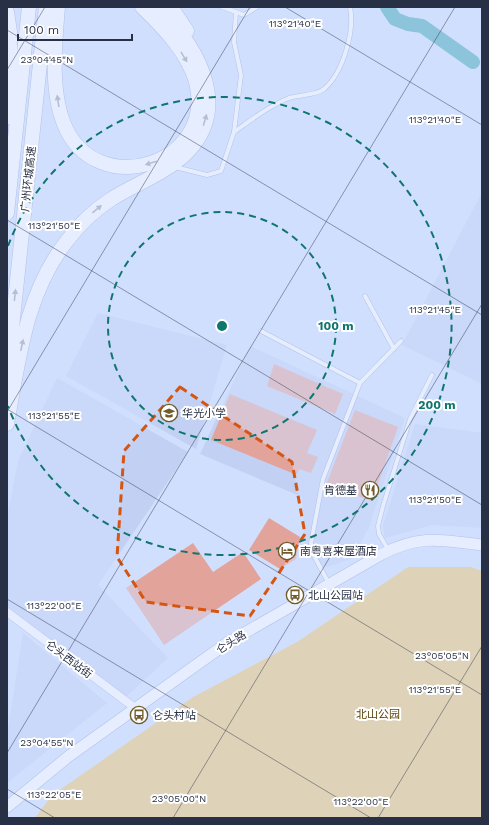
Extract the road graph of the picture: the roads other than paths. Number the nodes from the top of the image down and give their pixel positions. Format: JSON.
{"nodes":[{"id":1,"x":29,"y":7,"type":"edge"},
{"id":2,"x":46,"y":7,"type":"edge"},
{"id":3,"x":58,"y":7,"type":"edge"},
{"id":4,"x":222,"y":7,"type":"edge"},
{"id":5,"x":257,"y":7,"type":"edge"},
{"id":6,"x":350,"y":7,"type":"edge"},
{"id":7,"x":156,"y":9,"type":"edge"},
{"id":8,"x":7,"y":12,"type":"edge"},
{"id":9,"x":236,"y":12,"type":"junction"},
{"id":10,"x":7,"y":28,"type":"edge"},
{"id":11,"x":11,"y":50,"type":"junction"},
{"id":12,"x":234,"y":132,"type":"junction"},
{"id":13,"x":7,"y":134,"type":"edge"},
{"id":14,"x":170,"y":166,"type":"junction"},
{"id":15,"x":7,"y":213,"type":"edge"},
{"id":16,"x":365,"y":296,"type":"dead end"},
{"id":17,"x":261,"y":331,"type":"dead end"},
{"id":18,"x":401,"y":341,"type":"dead end"},
{"id":19,"x":394,"y":349,"type":"junction"},
{"id":20,"x":7,"y":375,"type":"edge"},
{"id":21,"x":432,"y":375,"type":"dead end"},
{"id":22,"x":360,"y":383,"type":"junction"},
{"id":23,"x":7,"y":424,"type":"edge"},
{"id":24,"x":482,"y":539,"type":"edge"},
{"id":25,"x":482,"y":545,"type":"edge"},
{"id":26,"x":386,"y":546,"type":"junction"},
{"id":27,"x":327,"y":580,"type":"junction"},
{"id":28,"x":7,"y":612,"type":"edge"},
{"id":29,"x":131,"y":705,"type":"junction"},
{"id":30,"x":7,"y":797,"type":"edge"},
{"id":31,"x":7,"y":807,"type":"edge"}],
"edges":[{"from":1,"to":15,"type":"highway","name":"广州环城高速"},
{"from":20,"to":2,"type":"highway","name":"广州环城高速","one_way":true},
{"from":7,"to":3,"type":"highway","one_way":true},
{"from":4,"to":9,"type":"lane"},
{"from":5,"to":9,"type":"lane"},
{"from":6,"to":12,"type":"lane"},
{"from":14,"to":7,"type":"highway","one_way":true},
{"from":8,"to":11,"type":"highway"},
{"from":9,"to":12,"type":"lane"},
{"from":10,"to":11,"type":"highway"},
{"from":11,"to":13,"type":"highway"},
{"from":12,"to":14,"type":"lane"},
{"from":23,"to":14,"type":"highway","one_way":true},
{"from":16,"to":19,"type":"lane"},
{"from":17,"to":22,"type":"lane"},
{"from":18,"to":19,"type":"lane"},
{"from":19,"to":22,"type":"lane"},
{"from":21,"to":26,"type":"lane"},
{"from":22,"to":27,"type":"lane"},
{"from":24,"to":26,"type":"street","name":"仑头路"},
{"from":25,"to":31,"type":"street","name":"仑头路"},
{"from":26,"to":27,"type":"street","name":"仑头路"},
{"from":27,"to":29,"type":"street","name":"仑头路"},
{"from":28,"to":29,"type":"street","name":"仑头西站街"},
{"from":29,"to":30,"type":"street","name":"仑头路"}]}
